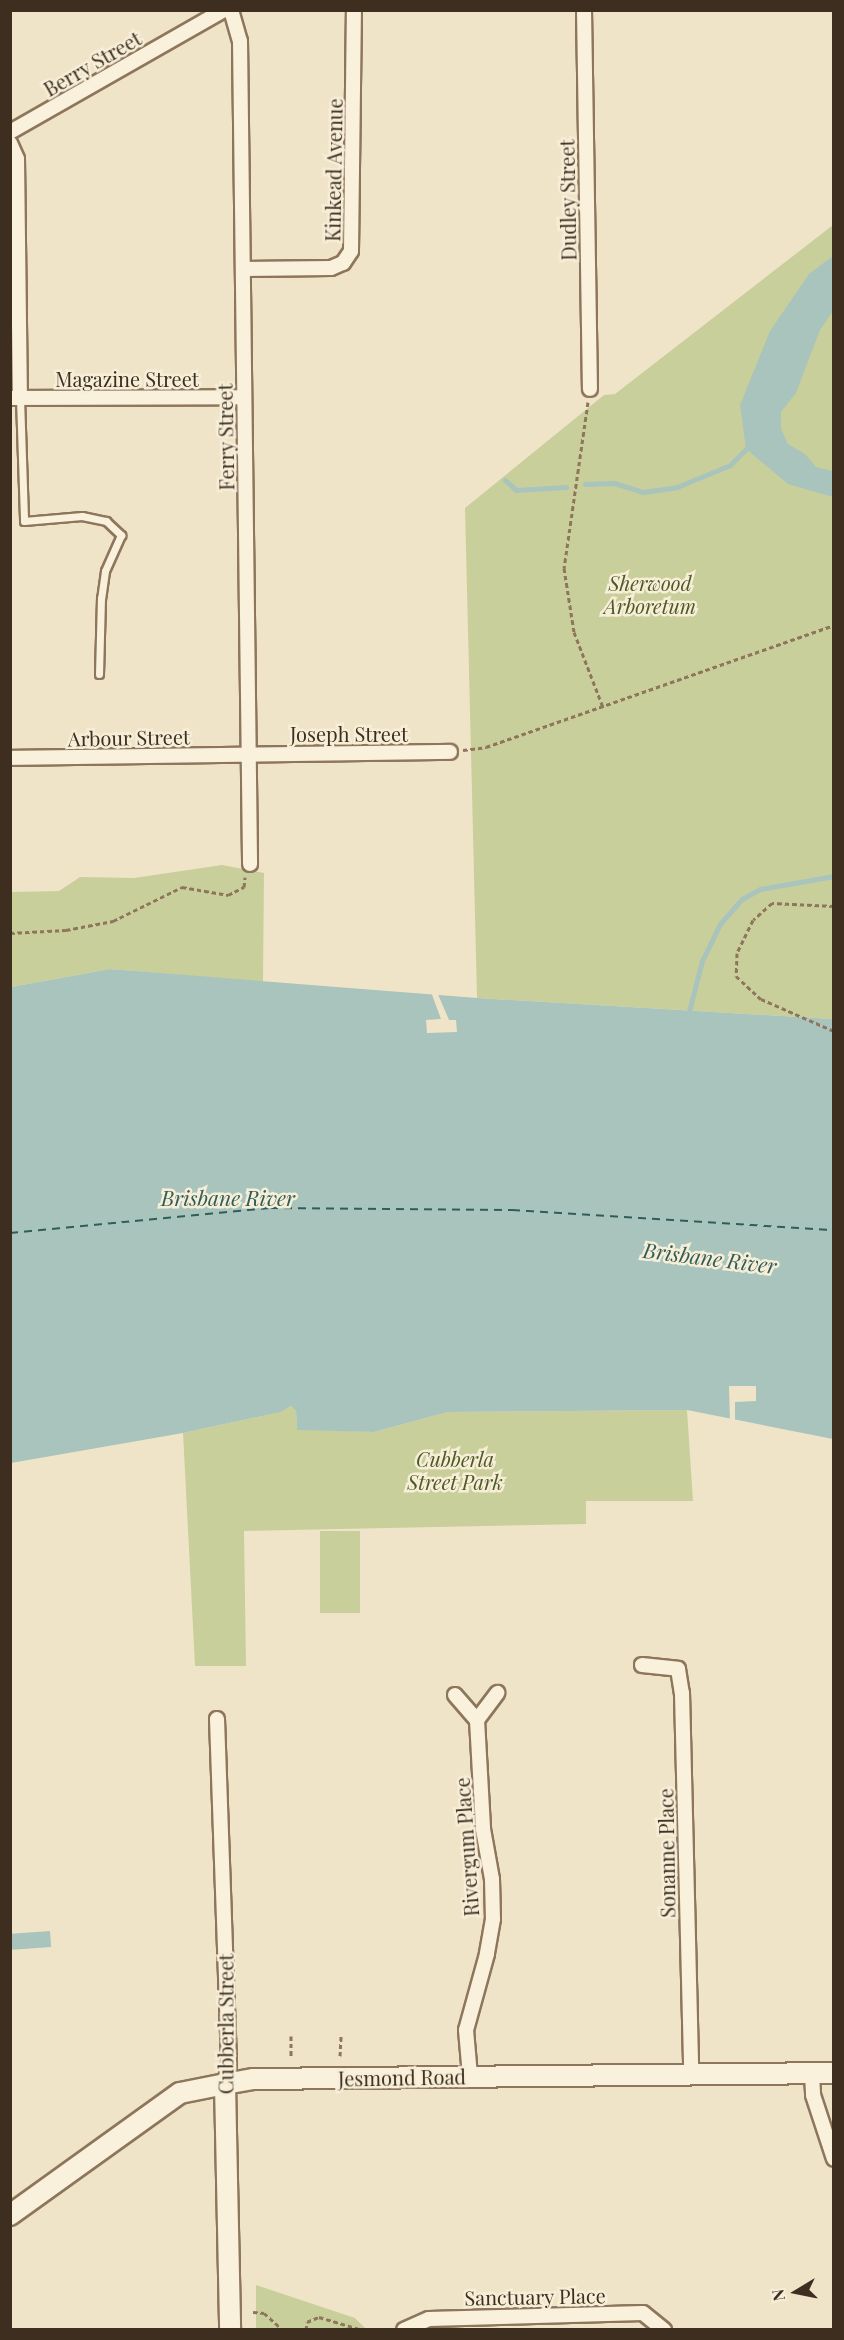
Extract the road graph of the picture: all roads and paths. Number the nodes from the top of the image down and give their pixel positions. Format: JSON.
{"nodes":[{"id":1,"x":224,"y":10,"type":"edge"},
{"id":2,"x":231,"y":10,"type":"edge"},
{"id":3,"x":354,"y":10,"type":"edge"},
{"id":4,"x":584,"y":10,"type":"edge"},
{"id":5,"x":10,"y":132,"type":"edge"},
{"id":6,"x":10,"y":143,"type":"edge"},
{"id":7,"x":243,"y":269,"type":"junction"},
{"id":8,"x":590,"y":389,"type":"joint"},
{"id":9,"x":244,"y":397,"type":"junction"},
{"id":10,"x":15,"y":398,"type":"edge"},
{"id":11,"x":834,"y":625,"type":"edge"},
{"id":12,"x":99,"y":675,"type":"dead end"},
{"id":13,"x":603,"y":707,"type":"junction"},
{"id":14,"x":450,"y":752,"type":"joint"},
{"id":15,"x":249,"y":754,"type":"junction"},
{"id":16,"x":10,"y":758,"type":"edge"},
{"id":17,"x":249,"y":864,"type":"joint"},
{"id":18,"x":834,"y":906,"type":"edge"},
{"id":19,"x":10,"y":933,"type":"edge"},
{"id":20,"x":834,"y":1031,"type":"edge"},
{"id":21,"x":642,"y":1665,"type":"dead end"},
{"id":22,"x":498,"y":1693,"type":"dead end"},
{"id":23,"x":455,"y":1695,"type":"dead end"},
{"id":24,"x":217,"y":1719,"type":"dead end"},
{"id":25,"x":477,"y":1720,"type":"junction"},
{"id":26,"x":340,"y":2035,"type":"dead end"},
{"id":27,"x":291,"y":2036,"type":"dead end"},
{"id":28,"x":291,"y":2056,"type":"dead end"},
{"id":29,"x":340,"y":2056,"type":"dead end"},
{"id":30,"x":834,"y":2073,"type":"edge"},
{"id":31,"x":691,"y":2074,"type":"junction"},
{"id":32,"x":812,"y":2074,"type":"junction"},
{"id":33,"x":470,"y":2076,"type":"junction"},
{"id":34,"x":225,"y":2084,"type":"junction"},
{"id":35,"x":834,"y":2159,"type":"edge"},
{"id":36,"x":10,"y":2215,"type":"edge"},
{"id":37,"x":253,"y":2312,"type":"dead end"},
{"id":38,"x":230,"y":2330,"type":"edge"},
{"id":39,"x":284,"y":2330,"type":"edge"},
{"id":40,"x":306,"y":2330,"type":"edge"},
{"id":41,"x":363,"y":2330,"type":"edge"},
{"id":42,"x":404,"y":2330,"type":"edge"},
{"id":43,"x":664,"y":2330,"type":"edge"}],
"edges":[{"from":1,"to":5,"type":"street","name":"Berry Street"},
{"from":2,"to":7,"type":"street","name":"Ferry Street"},
{"from":3,"to":7,"type":"street","name":"Kinkead Avenue"},
{"from":4,"to":8,"type":"street","name":"Dudley Street"},
{"from":6,"to":10,"type":"street"},
{"from":7,"to":9,"type":"street","name":"Ferry Street"},
{"from":8,"to":13,"type":"path"},
{"from":9,"to":10,"type":"street","name":"Magazine Street"},
{"from":9,"to":15,"type":"street","name":"Ferry Street"},
{"from":10,"to":12,"type":"lane"},
{"from":11,"to":13,"type":"path"},
{"from":13,"to":14,"type":"path"},
{"from":14,"to":15,"type":"street","name":"Joseph Street"},
{"from":15,"to":16,"type":"street","name":"Arbour Street"},
{"from":15,"to":17,"type":"street","name":"Ferry Street"},
{"from":17,"to":19,"type":"path"},
{"from":18,"to":20,"type":"path"},
{"from":21,"to":31,"type":"street","name":"Sonanne Place"},
{"from":22,"to":25,"type":"street"},
{"from":23,"to":25,"type":"street"},
{"from":24,"to":34,"type":"street","name":"Cubberla Street"},
{"from":25,"to":33,"type":"street","name":"Rivergum Place"},
{"from":26,"to":29,"type":"path"},
{"from":27,"to":28,"type":"path"},
{"from":30,"to":32,"type":"street","name":"Jesmond Road"},
{"from":31,"to":32,"type":"street","name":"Jesmond Road"},
{"from":31,"to":33,"type":"street","name":"Jesmond Road"},
{"from":32,"to":35,"type":"street"},
{"from":33,"to":34,"type":"street","name":"Jesmond Road"},
{"from":34,"to":36,"type":"street","name":"Jesmond Road"},
{"from":34,"to":38,"type":"street","name":"Cubberla Street"},
{"from":37,"to":39,"type":"path"},
{"from":40,"to":41,"type":"path"},
{"from":42,"to":43,"type":"street","name":"Sanctuary Place"}]}
